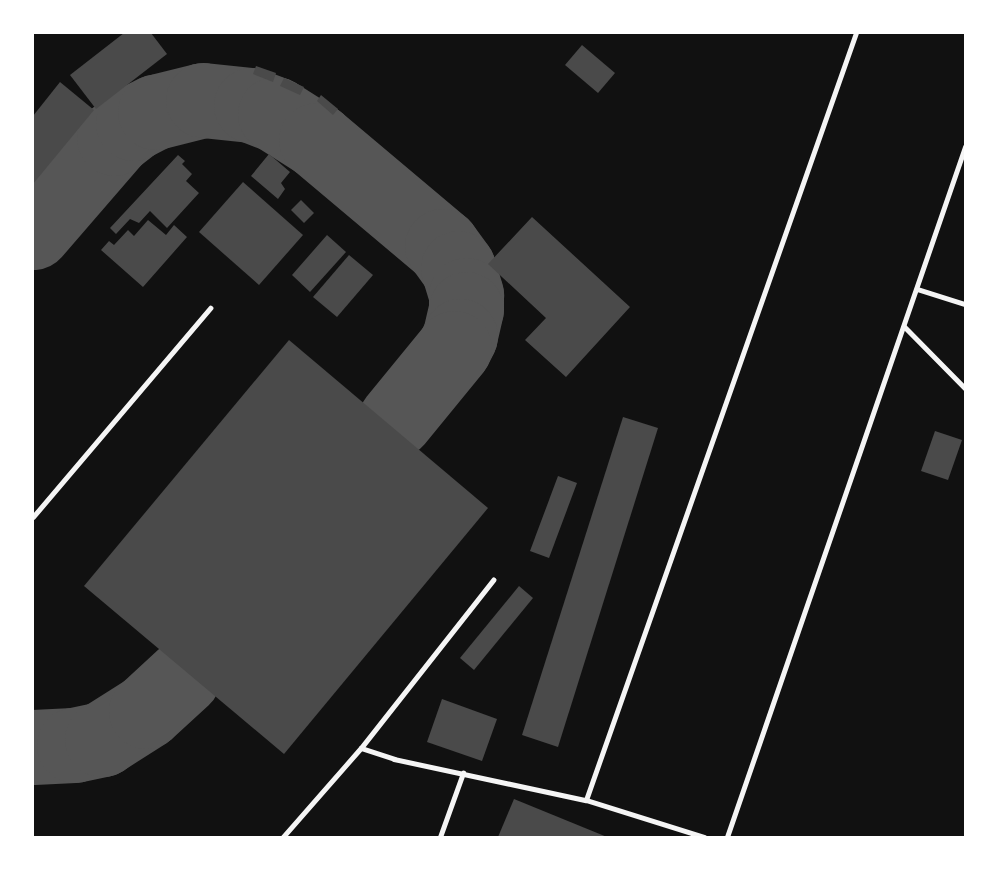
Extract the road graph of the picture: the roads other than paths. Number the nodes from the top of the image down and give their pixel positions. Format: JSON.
{"nodes":[{"id":1,"x":856,"y":33,"type":"edge"},
{"id":2,"x":965,"y":147,"type":"edge"},
{"id":3,"x":958,"y":166,"type":"junction"},
{"id":4,"x":965,"y":169,"type":"edge"},
{"id":5,"x":917,"y":289,"type":"junction"},
{"id":6,"x":965,"y":304,"type":"edge"},
{"id":7,"x":210,"y":308,"type":"dead end"},
{"id":8,"x":904,"y":326,"type":"junction"},
{"id":9,"x":965,"y":388,"type":"edge"},
{"id":10,"x":33,"y":517,"type":"edge"},
{"id":11,"x":493,"y":580,"type":"dead end"},
{"id":12,"x":361,"y":748,"type":"junction"},
{"id":13,"x":463,"y":773,"type":"junction"},
{"id":14,"x":586,"y":800,"type":"junction"},
{"id":15,"x":283,"y":837,"type":"edge"},
{"id":16,"x":440,"y":837,"type":"edge"},
{"id":17,"x":704,"y":837,"type":"edge"},
{"id":18,"x":727,"y":837,"type":"edge"}],
"edges":[{"from":1,"to":14,"type":"lane"},
{"from":2,"to":3,"type":"lane"},
{"from":3,"to":4,"type":"lane"},
{"from":3,"to":5,"type":"lane"},
{"from":5,"to":6,"type":"lane"},
{"from":5,"to":8,"type":"lane"},
{"from":7,"to":10,"type":"lane"},
{"from":8,"to":9,"type":"lane"},
{"from":8,"to":18,"type":"lane"},
{"from":11,"to":12,"type":"lane"},
{"from":12,"to":13,"type":"lane"},
{"from":12,"to":15,"type":"lane"},
{"from":13,"to":14,"type":"lane"},
{"from":13,"to":16,"type":"lane"},
{"from":14,"to":17,"type":"lane"}]}
